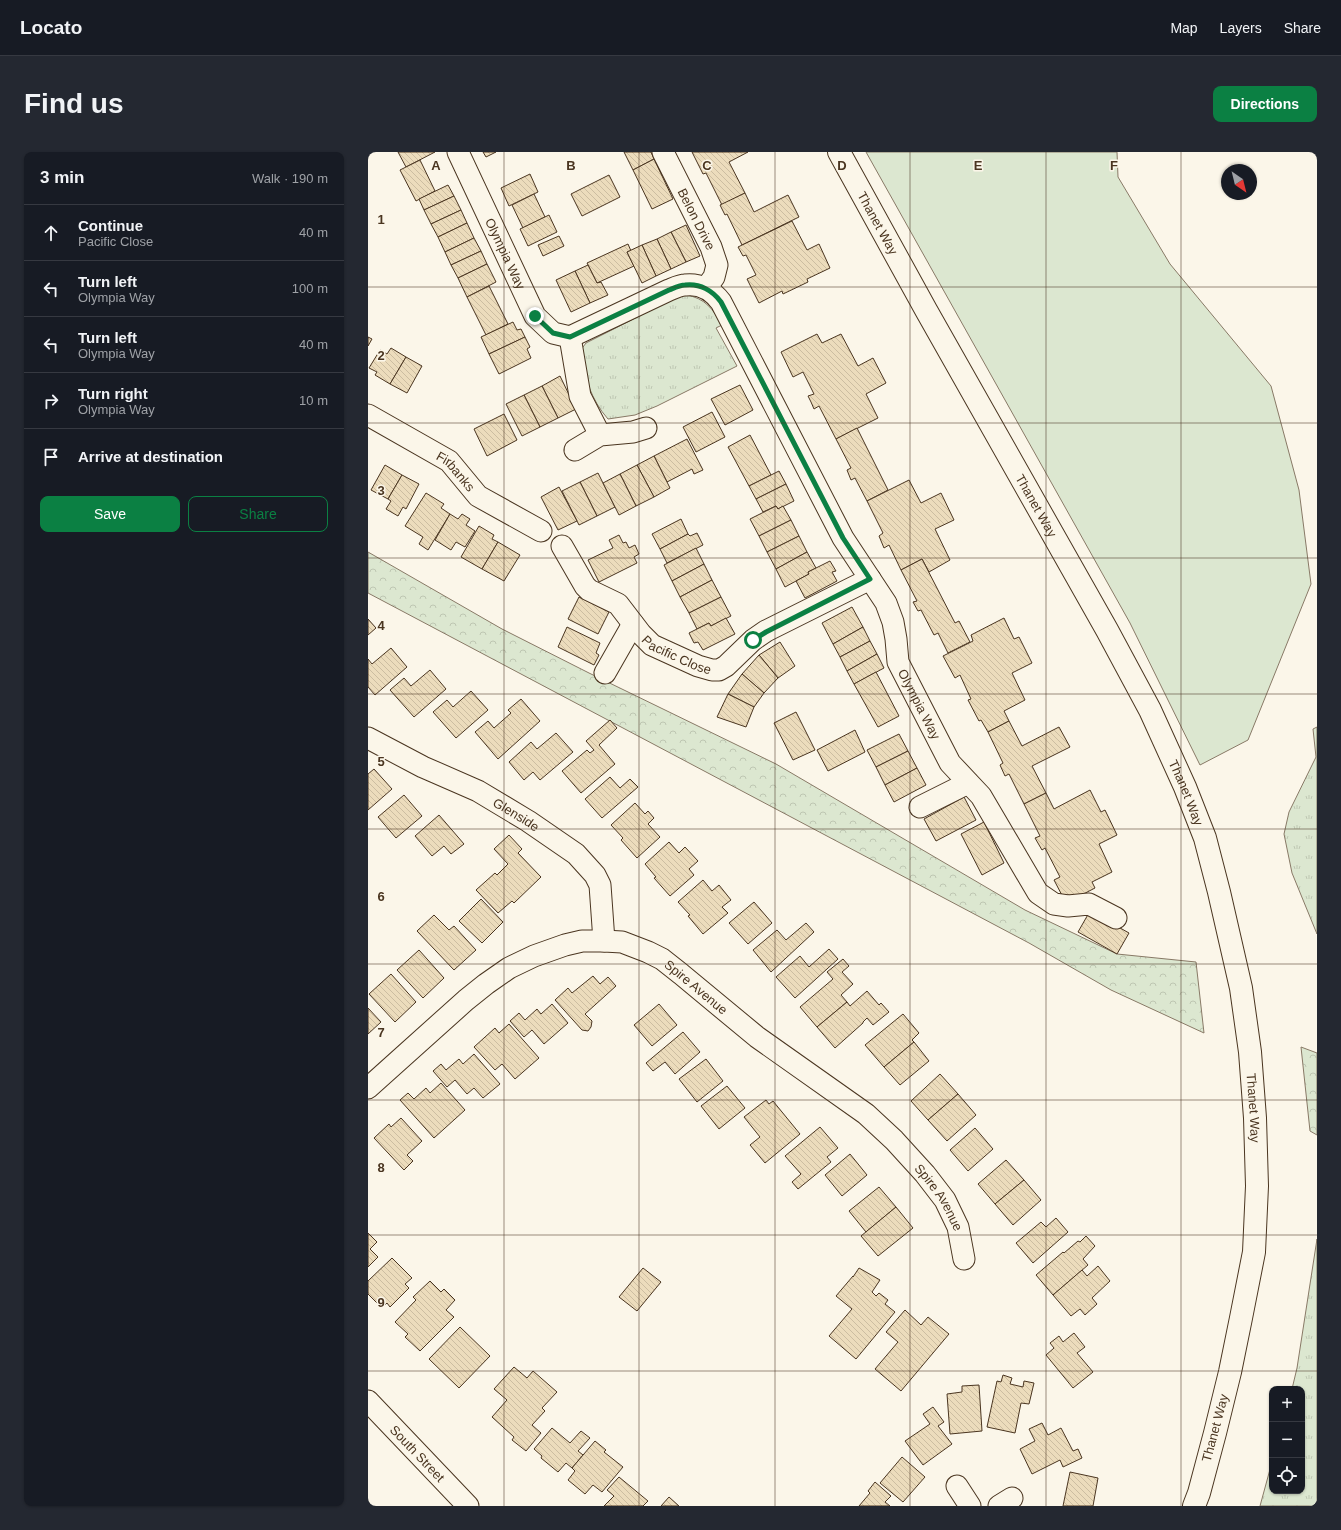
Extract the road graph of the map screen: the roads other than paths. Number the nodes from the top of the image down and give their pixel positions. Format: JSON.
{"nodes":[{"id":1,"x":458,"y":152,"type":"edge"},
{"id":2,"x":663,"y":152,"type":"edge"},
{"id":3,"x":840,"y":152,"type":"edge"},
{"id":4,"x":706,"y":288,"type":"junction"},
{"id":5,"x":570,"y":337,"type":"junction"},
{"id":6,"x":368,"y":415,"type":"edge"},
{"id":7,"x":646,"y":428,"type":"dead end"},
{"id":8,"x":600,"y":435,"type":"junction"},
{"id":9,"x":575,"y":450,"type":"dead end"},
{"id":10,"x":541,"y":531,"type":"dead end"},
{"id":11,"x":562,"y":546,"type":"dead end"},
{"id":12,"x":870,"y":579,"type":"junction"},
{"id":13,"x":633,"y":624,"type":"junction"},
{"id":14,"x":605,"y":674,"type":"dead end"},
{"id":15,"x":368,"y":738,"type":"edge"},
{"id":16,"x":968,"y":783,"type":"junction"},
{"id":17,"x":920,"y":807,"type":"dead end"},
{"id":18,"x":1116,"y":918,"type":"dead end"},
{"id":19,"x":604,"y":941,"type":"junction"},
{"id":20,"x":368,"y":1088,"type":"edge"},
{"id":21,"x":964,"y":1258,"type":"dead end"},
{"id":22,"x":368,"y":1401,"type":"edge"},
{"id":23,"x":957,"y":1486,"type":"dead end"},
{"id":24,"x":468,"y":1506,"type":"edge"},
{"id":25,"x":970,"y":1506,"type":"edge"},
{"id":26,"x":1194,"y":1506,"type":"edge"}],
"edges":[{"from":1,"to":5,"type":"street","name":"Olympia Way"},
{"from":2,"to":4,"type":"street","name":"Belon Drive"},
{"from":3,"to":26,"type":"main road","name":"Thanet Way"},
{"from":4,"to":5,"type":"street"},
{"from":4,"to":12,"type":"street","name":"Olympia Way"},
{"from":5,"to":8,"type":"street"},
{"from":6,"to":10,"type":"street","name":"Firbanks"},
{"from":7,"to":8,"type":"street"},
{"from":8,"to":9,"type":"street"},
{"from":11,"to":13,"type":"street","name":"Pacific Close"},
{"from":12,"to":13,"type":"street","name":"Pacific Close"},
{"from":12,"to":16,"type":"street","name":"Olympia Way"},
{"from":13,"to":14,"type":"street","name":"Pacific Close"},
{"from":15,"to":19,"type":"street","name":"Glenside"},
{"from":16,"to":17,"type":"street"},
{"from":16,"to":18,"type":"street","name":"Olympia Way"},
{"from":19,"to":20,"type":"street","name":"Spire Avenue"},
{"from":19,"to":21,"type":"street","name":"Spire Avenue"},
{"from":22,"to":24,"type":"street","name":"South Street"},
{"from":23,"to":25,"type":"street"}]}
